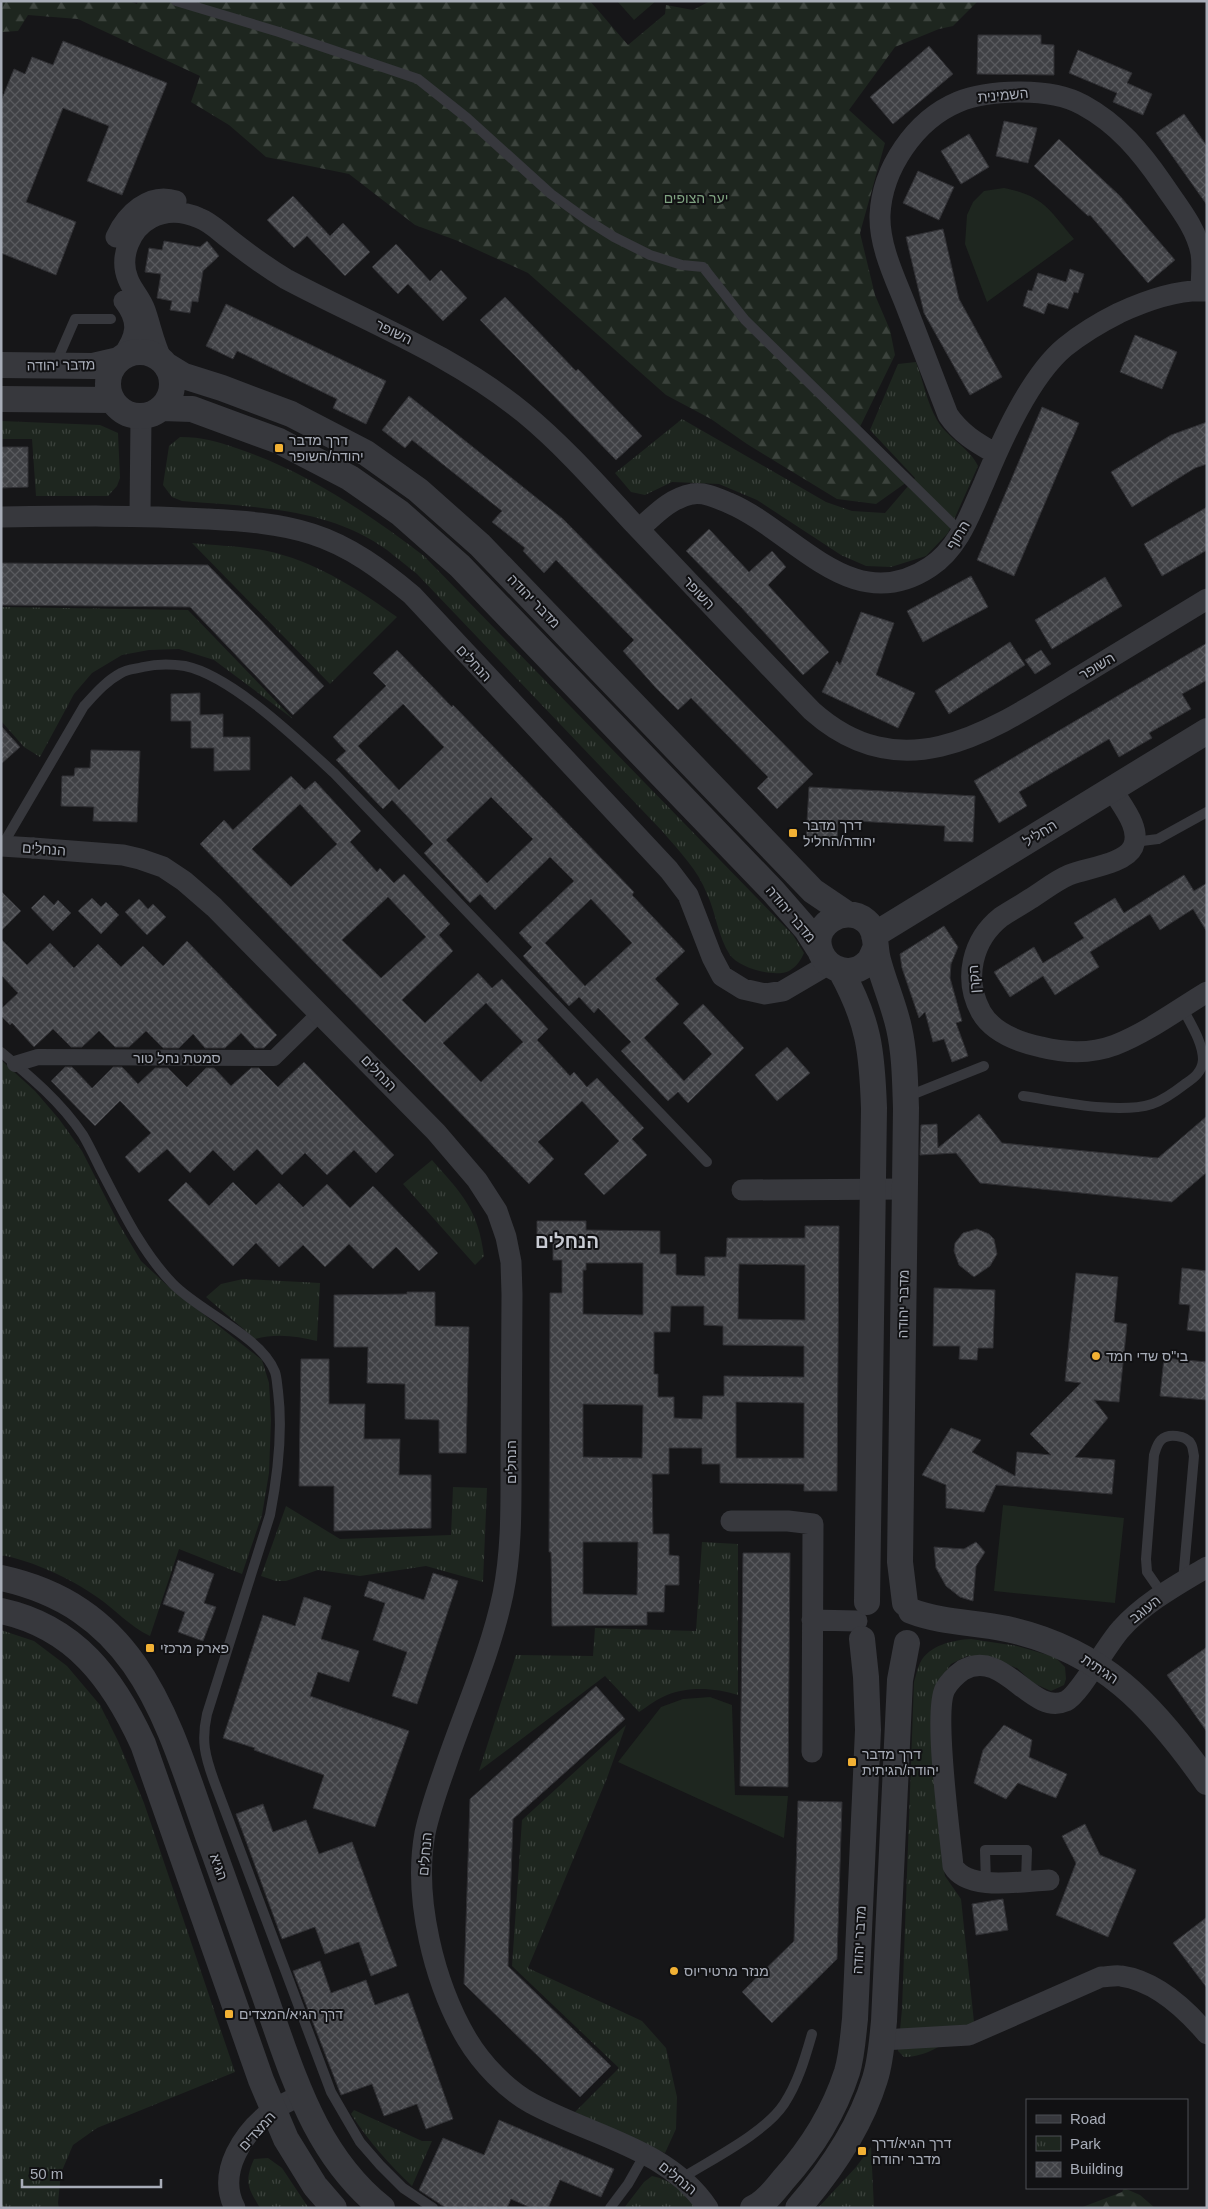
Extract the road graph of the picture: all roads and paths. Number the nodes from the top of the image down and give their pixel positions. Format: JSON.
{"nodes":[{"id":1,"x":176,"y":1,"type":"edge"},
{"id":2,"x":218,"y":230,"type":"junction"},
{"id":3,"x":1204,"y":291,"type":"edge"},
{"id":4,"x":111,"y":319,"type":"dead end"},
{"id":5,"x":121,"y":358,"type":"junction"},
{"id":6,"x":164,"y":364,"type":"junction"},
{"id":7,"x":1,"y":365,"type":"edge"},
{"id":8,"x":54,"y":366,"type":"junction"},
{"id":9,"x":1,"y":399,"type":"edge"},
{"id":10,"x":112,"y":400,"type":"junction"},
{"id":11,"x":151,"y":412,"type":"junction"},
{"id":12,"x":996,"y":454,"type":"junction"},
{"id":13,"x":140,"y":515,"type":"junction"},
{"id":14,"x":1,"y":517,"type":"edge"},
{"id":15,"x":639,"y":529,"type":"junction"},
{"id":16,"x":961,"y":532,"type":"junction"},
{"id":17,"x":1207,"y":599,"type":"edge"},
{"id":18,"x":1207,"y":731,"type":"edge"},
{"id":19,"x":1112,"y":789,"type":"junction"},
{"id":20,"x":1207,"y":812,"type":"edge"},
{"id":21,"x":1134,"y":842,"type":"junction"},
{"id":22,"x":1,"y":846,"type":"edge"},
{"id":23,"x":847,"y":914,"type":"junction"},
{"id":24,"x":875,"y":942,"type":"junction"},
{"id":25,"x":830,"y":961,"type":"junction"},
{"id":26,"x":1207,"y":992,"type":"edge"},
{"id":27,"x":1182,"y":1007,"type":"junction"},
{"id":28,"x":320,"y":1013,"type":"junction"},
{"id":29,"x":1,"y":1052,"type":"edge"},
{"id":30,"x":16,"y":1064,"type":"junction"},
{"id":31,"x":984,"y":1066,"type":"dead end"},
{"id":32,"x":1023,"y":1096,"type":"dead end"},
{"id":33,"x":906,"y":1097,"type":"junction"},
{"id":34,"x":707,"y":1162,"type":"dead end"},
{"id":35,"x":873,"y":1189,"type":"junction"},
{"id":36,"x":905,"y":1189,"type":"junction"},
{"id":37,"x":742,"y":1190,"type":"dead end"},
{"id":38,"x":731,"y":1521,"type":"dead end"},
{"id":39,"x":1207,"y":1568,"type":"edge"},
{"id":40,"x":1,"y":1578,"type":"edge"},
{"id":41,"x":1183,"y":1582,"type":"junction"},
{"id":42,"x":1163,"y":1594,"type":"junction"},
{"id":43,"x":1,"y":1611,"type":"edge"},
{"id":44,"x":812,"y":1620,"type":"junction"},
{"id":45,"x":862,"y":1621,"type":"junction"},
{"id":46,"x":908,"y":1623,"type":"junction"},
{"id":47,"x":1094,"y":1664,"type":"junction"},
{"id":48,"x":812,"y":1752,"type":"dead end"},
{"id":49,"x":1207,"y":1782,"type":"edge"},
{"id":50,"x":1049,"y":1880,"type":"dead end"},
{"id":51,"x":1026,"y":1881,"type":"junction"},
{"id":52,"x":986,"y":1883,"type":"junction"},
{"id":53,"x":812,"y":2034,"type":"dead end"},
{"id":54,"x":1207,"y":2034,"type":"edge"},
{"id":55,"x":882,"y":2040,"type":"junction"},
{"id":56,"x":301,"y":2095,"type":"junction"},
{"id":57,"x":273,"y":2110,"type":"junction"},
{"id":58,"x":646,"y":2154,"type":"junction"},
{"id":59,"x":682,"y":2178,"type":"junction"},
{"id":60,"x":234,"y":2208,"type":"edge"},
{"id":61,"x":334,"y":2208,"type":"edge"},
{"id":62,"x":382,"y":2208,"type":"edge"},
{"id":63,"x":433,"y":2208,"type":"edge"},
{"id":64,"x":610,"y":2208,"type":"edge"},
{"id":65,"x":708,"y":2208,"type":"edge"},
{"id":66,"x":752,"y":2208,"type":"edge"},
{"id":67,"x":798,"y":2208,"type":"edge"}],
"edges":[{"from":1,"to":16,"type":"lane"},
{"from":2,"to":5,"type":"street","name":"השופר"},
{"from":2,"to":6,"type":"street","name":"השופר"},
{"from":2,"to":15,"type":"street","name":"השופר"},
{"from":3,"to":12,"type":"street","name":"התוף"},
{"from":3,"to":12,"type":"street","name":"השמינית"},
{"from":4,"to":8,"type":"lane"},
{"from":5,"to":6,"type":"street"},
{"from":5,"to":8,"type":"street","name":"מדבר יהודה"},
{"from":5,"to":10,"type":"street"},
{"from":6,"to":11,"type":"street"},
{"from":6,"to":23,"type":"street","name":"מדבר יהודה"},
{"from":7,"to":8,"type":"street","name":"מדבר יהודה"},
{"from":9,"to":10,"type":"street"},
{"from":10,"to":11,"type":"street"},
{"from":11,"to":13,"type":"street"},
{"from":11,"to":25,"type":"street","name":"מדבר יהודה"},
{"from":12,"to":16,"type":"street","name":"התוף"},
{"from":13,"to":14,"type":"street","name":"הנחלים"},
{"from":13,"to":25,"type":"street","name":"הנחלים"},
{"from":15,"to":16,"type":"street","name":"התוף"},
{"from":15,"to":17,"type":"street","name":"השופר"},
{"from":18,"to":19,"type":"street","name":"החליל"},
{"from":19,"to":21,"type":"street"},
{"from":19,"to":24,"type":"street","name":"החליל"},
{"from":20,"to":21,"type":"lane"},
{"from":21,"to":27,"type":"street","name":"הקרן"},
{"from":22,"to":28,"type":"street","name":"הנחלים","bridge":true},
{"from":22,"to":34,"type":"lane"},
{"from":23,"to":24,"type":"street"},
{"from":23,"to":25,"type":"street"},
{"from":24,"to":25,"type":"street"},
{"from":24,"to":33,"type":"street","name":"מדבר יהודה"},
{"from":25,"to":35,"type":"street","name":"מדבר יהודה"},
{"from":26,"to":27,"type":"street","name":"הקרן"},
{"from":27,"to":32,"type":"lane"},
{"from":28,"to":30,"type":"street","name":"סמטת נחל טור"},
{"from":28,"to":58,"type":"street","name":"הנחלים"},
{"from":29,"to":30,"type":"lane"},
{"from":30,"to":63,"type":"lane"},
{"from":31,"to":33,"type":"lane"},
{"from":33,"to":36,"type":"street","name":"מדבר יהודה"},
{"from":35,"to":36,"type":"street"},
{"from":35,"to":37,"type":"street"},
{"from":35,"to":45,"type":"street","name":"מדבר יהודה"},
{"from":36,"to":46,"type":"street","name":"מדבר יהודה"},
{"from":38,"to":44,"type":"street"},
{"from":39,"to":41,"type":"street","name":"העוגב"},
{"from":40,"to":56,"type":"street","name":"הגיא"},
{"from":41,"to":42,"type":"street","name":"העוגב"},
{"from":41,"to":42,"type":"lane"},
{"from":42,"to":47,"type":"street","name":"העוגב"},
{"from":43,"to":57,"type":"street"},
{"from":44,"to":45,"type":"street"},
{"from":44,"to":48,"type":"street"},
{"from":45,"to":46,"type":"street"},
{"from":45,"to":46,"type":"street"},
{"from":45,"to":66,"type":"street","name":"מדבר יהודה"},
{"from":46,"to":47,"type":"street","name":"הגיתית"},
{"from":46,"to":55,"type":"street","name":"מדבר יהודה"},
{"from":47,"to":49,"type":"street","name":"הגיתית"},
{"from":47,"to":52,"type":"street","name":"העוגב"},
{"from":50,"to":51,"type":"street"},
{"from":51,"to":52,"type":"street"},
{"from":51,"to":52,"type":"lane"},
{"from":53,"to":59,"type":"lane"},
{"from":54,"to":55,"type":"street"},
{"from":55,"to":67,"type":"street","name":"מדבר יהודה"},
{"from":56,"to":57,"type":"street","name":"המצדים"},
{"from":56,"to":62,"type":"street","name":"הגיא"},
{"from":57,"to":60,"type":"street","name":"המצדים"},
{"from":57,"to":61,"type":"street"},
{"from":58,"to":59,"type":"street","name":"הנחלים"},
{"from":58,"to":64,"type":"lane"},
{"from":59,"to":65,"type":"street","name":"הנחלים"}]}
